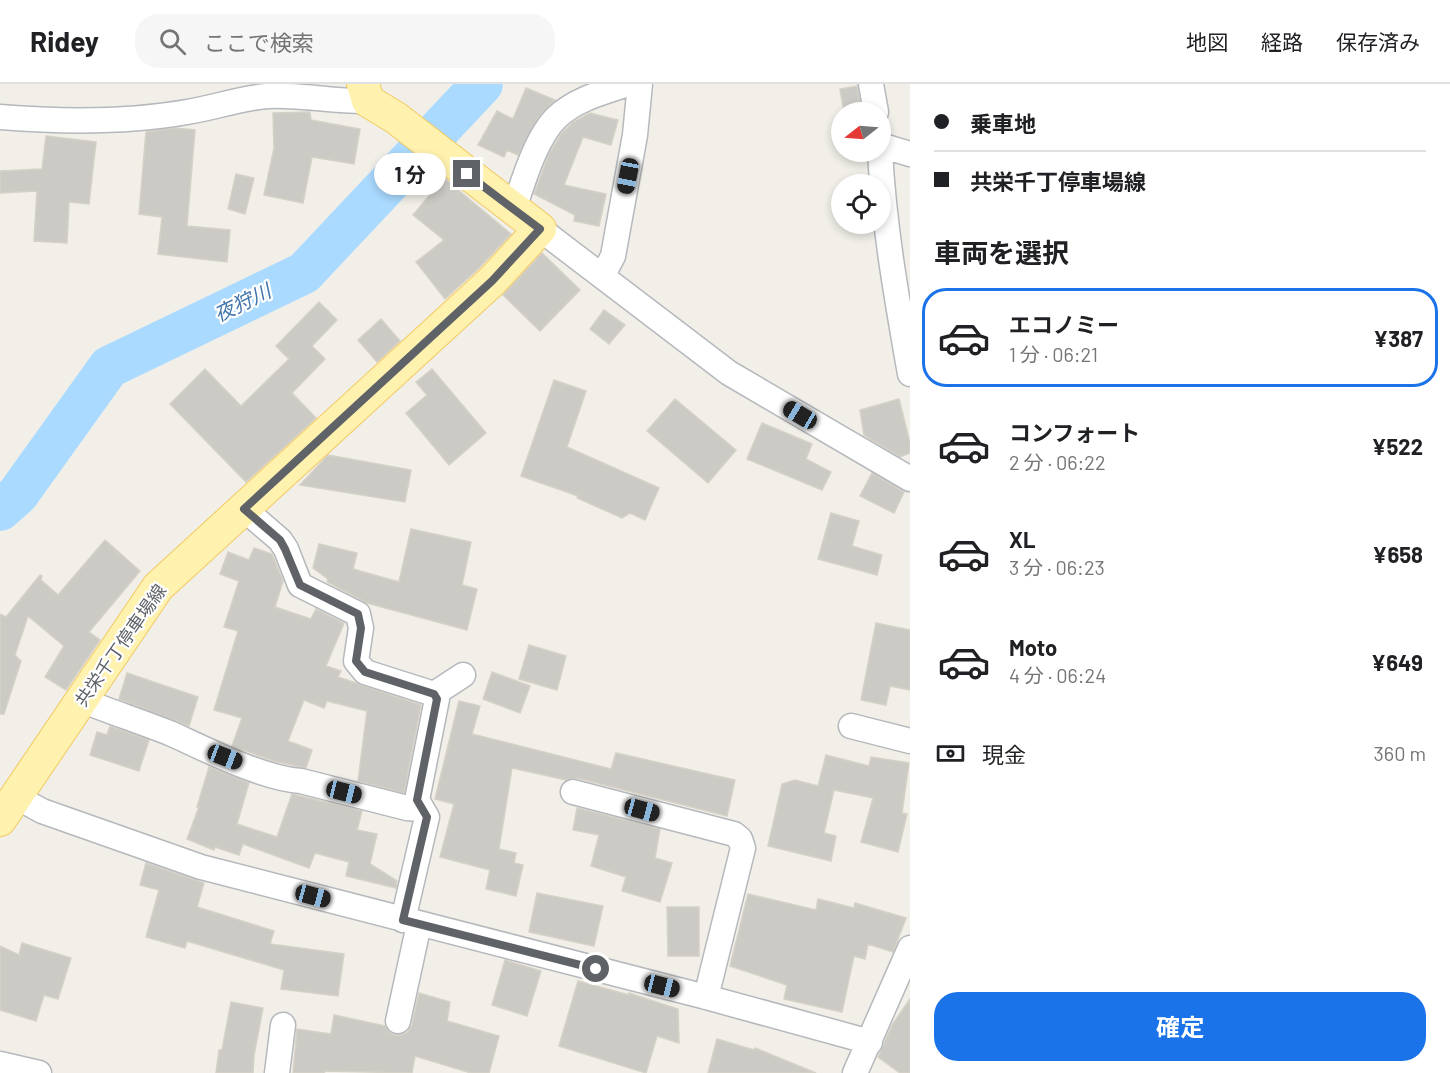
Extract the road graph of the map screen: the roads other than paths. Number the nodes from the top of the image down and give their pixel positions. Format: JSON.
{"nodes":[{"id":1,"x":628,"y":84,"type":"edge"},
{"id":2,"x":640,"y":84,"type":"edge"},
{"id":3,"x":871,"y":84,"type":"edge"},
{"id":4,"x":365,"y":92,"type":"edge"},
{"id":5,"x":874,"y":102,"type":"edge"},
{"id":6,"x":0,"y":117,"type":"edge"},
{"id":7,"x":891,"y":148,"type":"edge"},
{"id":8,"x":910,"y":154,"type":"edge"},
{"id":9,"x":880,"y":162,"type":"edge"},
{"id":10,"x":513,"y":209,"type":"junction"},
{"id":11,"x":540,"y":229,"type":"junction"},
{"id":12,"x":603,"y":276,"type":"junction"},
{"id":13,"x":910,"y":374,"type":"edge"},
{"id":14,"x":910,"y":479,"type":"edge"},
{"id":15,"x":244,"y":509,"type":"junction"},
{"id":16,"x":463,"y":675,"type":"dead end"},
{"id":17,"x":434,"y":694,"type":"junction"},
{"id":18,"x":81,"y":700,"type":"junction"},
{"id":19,"x":851,"y":726,"type":"dead end"},
{"id":20,"x":910,"y":741,"type":"edge"},
{"id":21,"x":573,"y":792,"type":"dead end"},
{"id":22,"x":8,"y":808,"type":"edge"},
{"id":23,"x":421,"y":809,"type":"junction"},
{"id":24,"x":411,"y":922,"type":"junction"},
{"id":25,"x":910,"y":948,"type":"edge"},
{"id":26,"x":706,"y":997,"type":"junction"},
{"id":27,"x":398,"y":1021,"type":"dead end"},
{"id":28,"x":283,"y":1025,"type":"dead end"},
{"id":29,"x":865,"y":1063,"type":"edge"},
{"id":30,"x":0,"y":1064,"type":"edge"},
{"id":31,"x":39,"y":1073,"type":"edge"},
{"id":32,"x":277,"y":1073,"type":"edge"}],
"edges":[{"from":1,"to":10,"type":"street"},
{"from":2,"to":12,"type":"street"},
{"from":3,"to":5,"type":"street"},
{"from":4,"to":6,"type":"street"},
{"from":4,"to":10,"type":"main road"},
{"from":7,"to":8,"type":"street"},
{"from":9,"to":13,"type":"street"},
{"from":10,"to":11,"type":"main road"},
{"from":11,"to":12,"type":"street"},
{"from":11,"to":15,"type":"main road","name":"共栄千丁停車場線"},
{"from":12,"to":14,"type":"street"},
{"from":15,"to":17,"type":"street"},
{"from":15,"to":18,"type":"main road","name":"共栄千丁停車場線"},
{"from":16,"to":17,"type":"street"},
{"from":17,"to":23,"type":"street"},
{"from":18,"to":22,"type":"main road","name":"共栄千丁停車場線"},
{"from":18,"to":23,"type":"street"},
{"from":19,"to":20,"type":"street"},
{"from":21,"to":26,"type":"street"},
{"from":22,"to":24,"type":"street"},
{"from":23,"to":24,"type":"street"},
{"from":24,"to":26,"type":"street"},
{"from":24,"to":27,"type":"street"},
{"from":25,"to":29,"type":"street"},
{"from":26,"to":29,"type":"street"},
{"from":28,"to":32,"type":"street"},
{"from":30,"to":31,"type":"street"}]}
